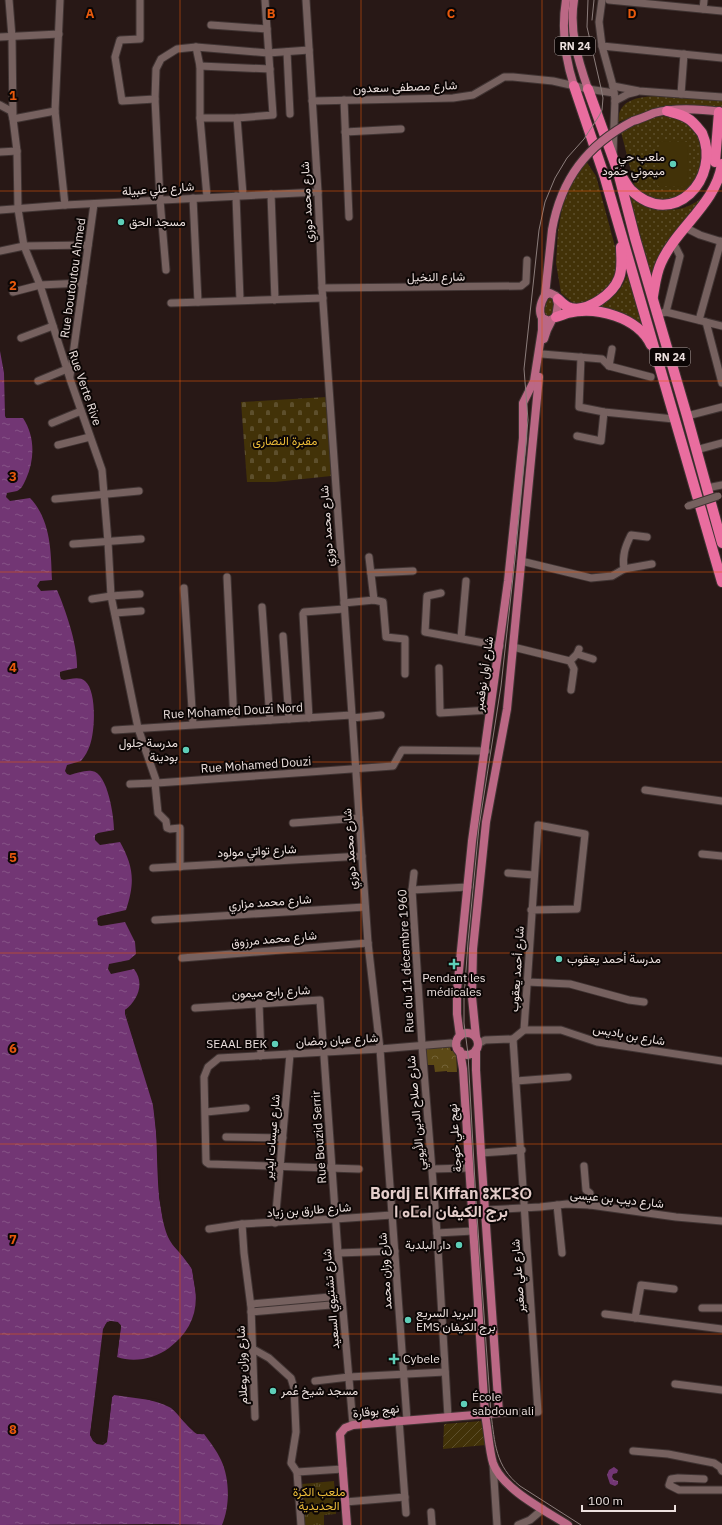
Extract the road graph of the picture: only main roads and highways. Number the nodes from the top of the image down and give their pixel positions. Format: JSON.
{"nodes":[{"id":1,"x":566,"y":0,"type":"edge"},
{"id":2,"x":574,"y":0,"type":"edge"},
{"id":3,"x":574,"y":86,"type":"joint"},
{"id":4,"x":588,"y":89,"type":"joint"},
{"id":5,"x":667,"y":111,"type":"junction"},
{"id":6,"x":721,"y":112,"type":"edge"},
{"id":7,"x":722,"y":164,"type":"edge"},
{"id":8,"x":618,"y":172,"type":"junction"},
{"id":9,"x":705,"y":182,"type":"junction"},
{"id":10,"x":621,"y":233,"type":"junction"},
{"id":11,"x":548,"y":268,"type":"junction"},
{"id":12,"x":545,"y":295,"type":"junction"},
{"id":13,"x":557,"y":297,"type":"junction"},
{"id":14,"x":653,"y":300,"type":"junction"},
{"id":15,"x":542,"y":318,"type":"junction"},
{"id":16,"x":554,"y":318,"type":"junction"},
{"id":17,"x":663,"y":374,"type":"junction"},
{"id":18,"x":722,"y":543,"type":"edge"},
{"id":19,"x":722,"y":582,"type":"edge"},
{"id":20,"x":460,"y":1036,"type":"junction"},
{"id":21,"x":477,"y":1044,"type":"junction"},
{"id":22,"x":458,"y":1048,"type":"junction"},
{"id":23,"x":498,"y":1413,"type":"joint"},
{"id":24,"x":486,"y":1415,"type":"junction"},
{"id":25,"x":348,"y":1525,"type":"edge"},
{"id":26,"x":568,"y":1525,"type":"edge"}],
"edges":[{"from":1,"to":3,"type":"main road","number":"RN 24"},
{"from":2,"to":4,"type":"main road","number":"RN 24"},
{"from":3,"to":10,"type":"highway","number":"RN 24"},
{"from":4,"to":8,"type":"highway","number":"RN 24"},
{"from":5,"to":6,"type":"main road"},
{"from":5,"to":9,"type":"highway"},
{"from":5,"to":11,"type":"main road","bridge":true},
{"from":6,"to":9,"type":"highway"},
{"from":7,"to":14,"type":"highway"},
{"from":8,"to":9,"type":"highway"},
{"from":8,"to":14,"type":"highway","number":"RN 24"},
{"from":10,"to":13,"type":"highway"},
{"from":10,"to":17,"type":"highway","number":"RN 24"},
{"from":11,"to":12,"type":"main road"},
{"from":11,"to":13,"type":"main road"},
{"from":12,"to":13,"type":"main road"},
{"from":12,"to":15,"type":"main road"},
{"from":13,"to":16,"type":"main road"},
{"from":14,"to":18,"type":"highway","number":"RN 24"},
{"from":15,"to":16,"type":"main road"},
{"from":15,"to":20,"type":"main road","name":"شارع أول نوفمبر"},
{"from":16,"to":17,"type":"highway"},
{"from":16,"to":21,"type":"main road","name":"شارع أول نوفمبر"},
{"from":17,"to":19,"type":"highway","number":"RN 24"},
{"from":20,"to":21,"type":"main road"},
{"from":20,"to":22,"type":"main road"},
{"from":21,"to":22,"type":"main road"},
{"from":21,"to":23,"type":"main road","name":"نهج علي خوجة"},
{"from":22,"to":24,"type":"main road","name":"نهج علي خوجة"},
{"from":23,"to":24,"type":"main road","name":"نهج بوقارة"},
{"from":24,"to":25,"type":"main road","name":"نهج بوقارة"},
{"from":24,"to":26,"type":"main road","name":"نهج علي خوجة"}]}
